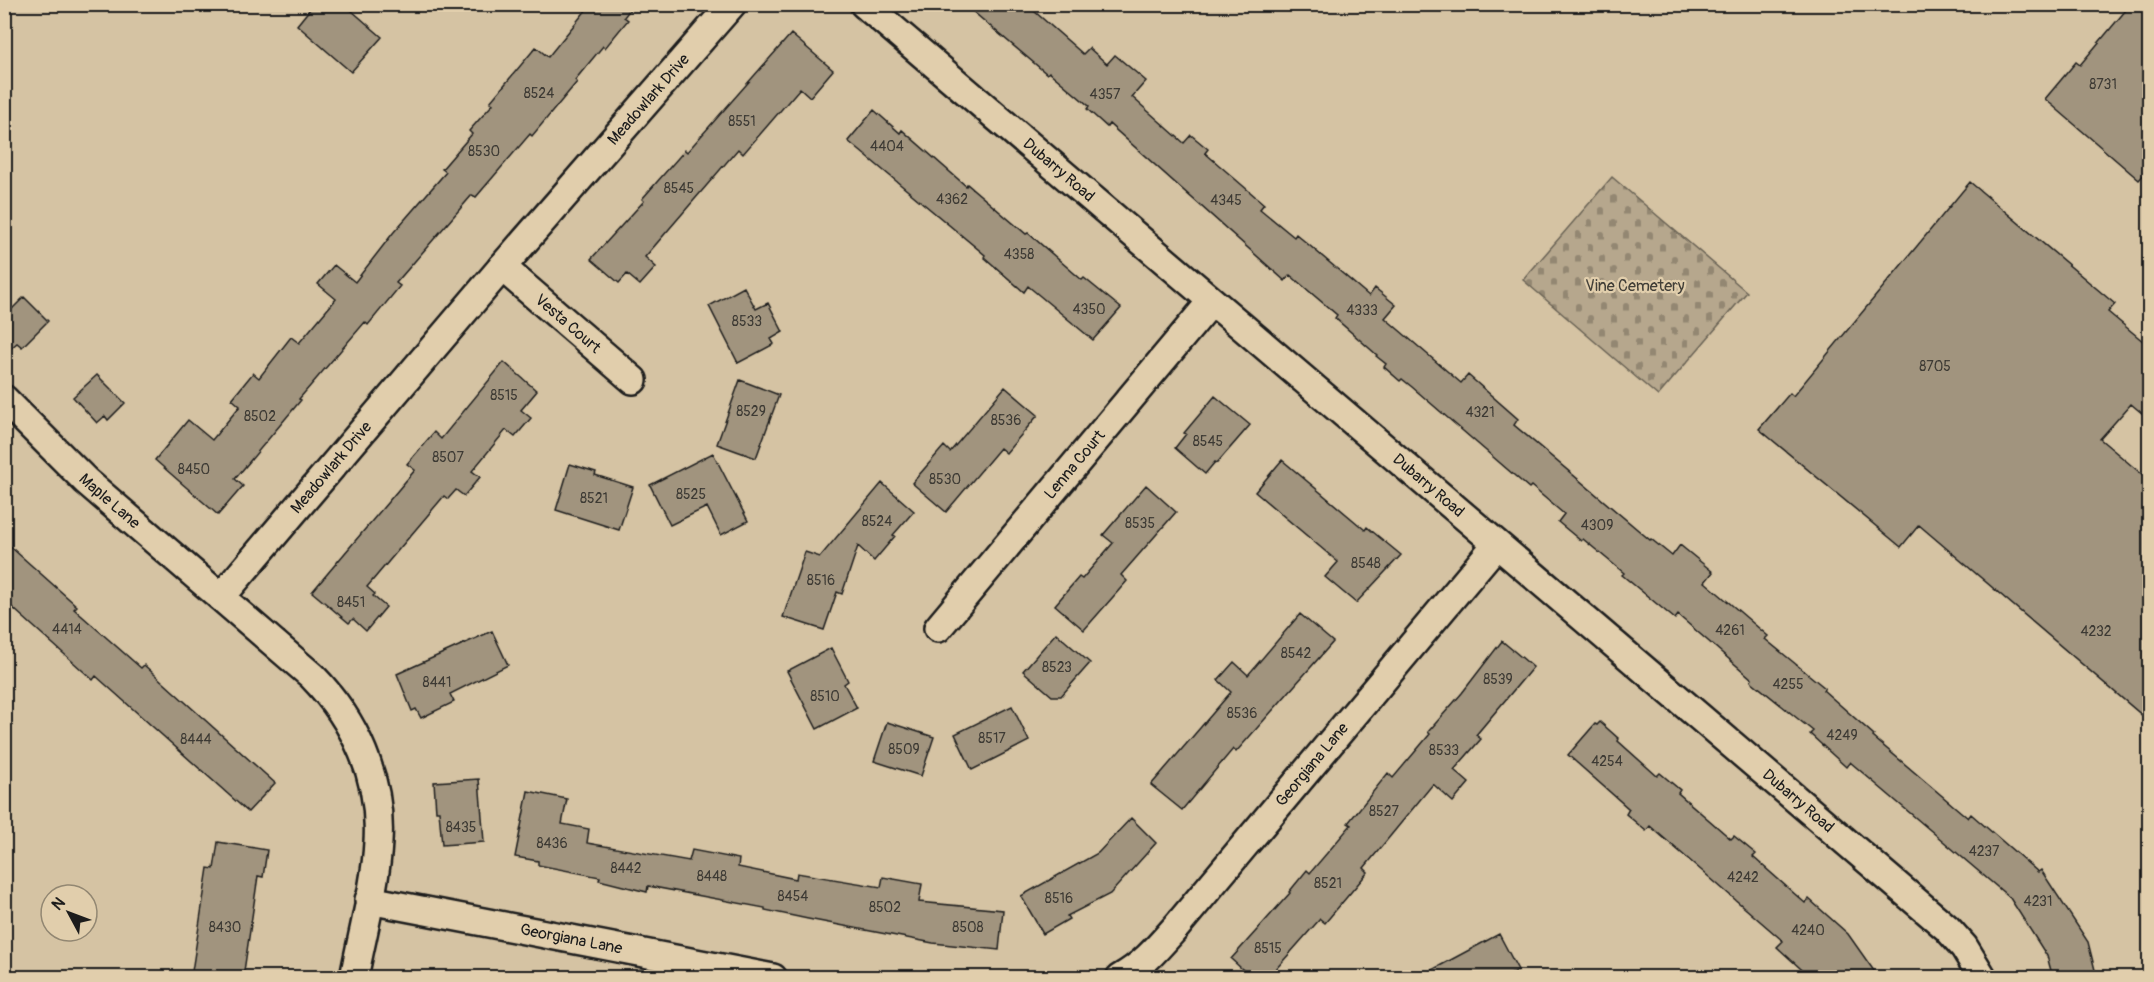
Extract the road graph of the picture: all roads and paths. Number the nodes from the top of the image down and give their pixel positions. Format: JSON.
{"nodes":[{"id":1,"x":732,"y":4,"type":"edge"},
{"id":2,"x":864,"y":4,"type":"edge"},
{"id":3,"x":502,"y":267,"type":"junction"},
{"id":4,"x":1211,"y":302,"type":"junction"},
{"id":5,"x":633,"y":380,"type":"dead end"},
{"id":6,"x":4,"y":399,"type":"edge"},
{"id":7,"x":1496,"y":545,"type":"junction"},
{"id":8,"x":220,"y":597,"type":"junction"},
{"id":9,"x":938,"y":628,"type":"dead end"},
{"id":10,"x":369,"y":900,"type":"junction"},
{"id":11,"x":354,"y":978,"type":"edge"},
{"id":12,"x":773,"y":978,"type":"edge"},
{"id":13,"x":1120,"y":978,"type":"edge"},
{"id":14,"x":1983,"y":978,"type":"edge"}],
"edges":[{"from":1,"to":3,"type":"street","name":"Meadowlark Drive"},
{"from":2,"to":4,"type":"street","name":"Dubarry Road"},
{"from":3,"to":5,"type":"street","name":"Vesta Court"},
{"from":3,"to":8,"type":"street","name":"Meadowlark Drive"},
{"from":4,"to":7,"type":"street","name":"Dubarry Road"},
{"from":4,"to":9,"type":"street","name":"Lenna Court"},
{"from":6,"to":8,"type":"street","name":"Maple Lane"},
{"from":7,"to":13,"type":"street","name":"Georgiana Lane"},
{"from":7,"to":14,"type":"street","name":"Dubarry Road"},
{"from":8,"to":10,"type":"street"},
{"from":10,"to":11,"type":"street"},
{"from":10,"to":12,"type":"street","name":"Georgiana Lane"}]}
